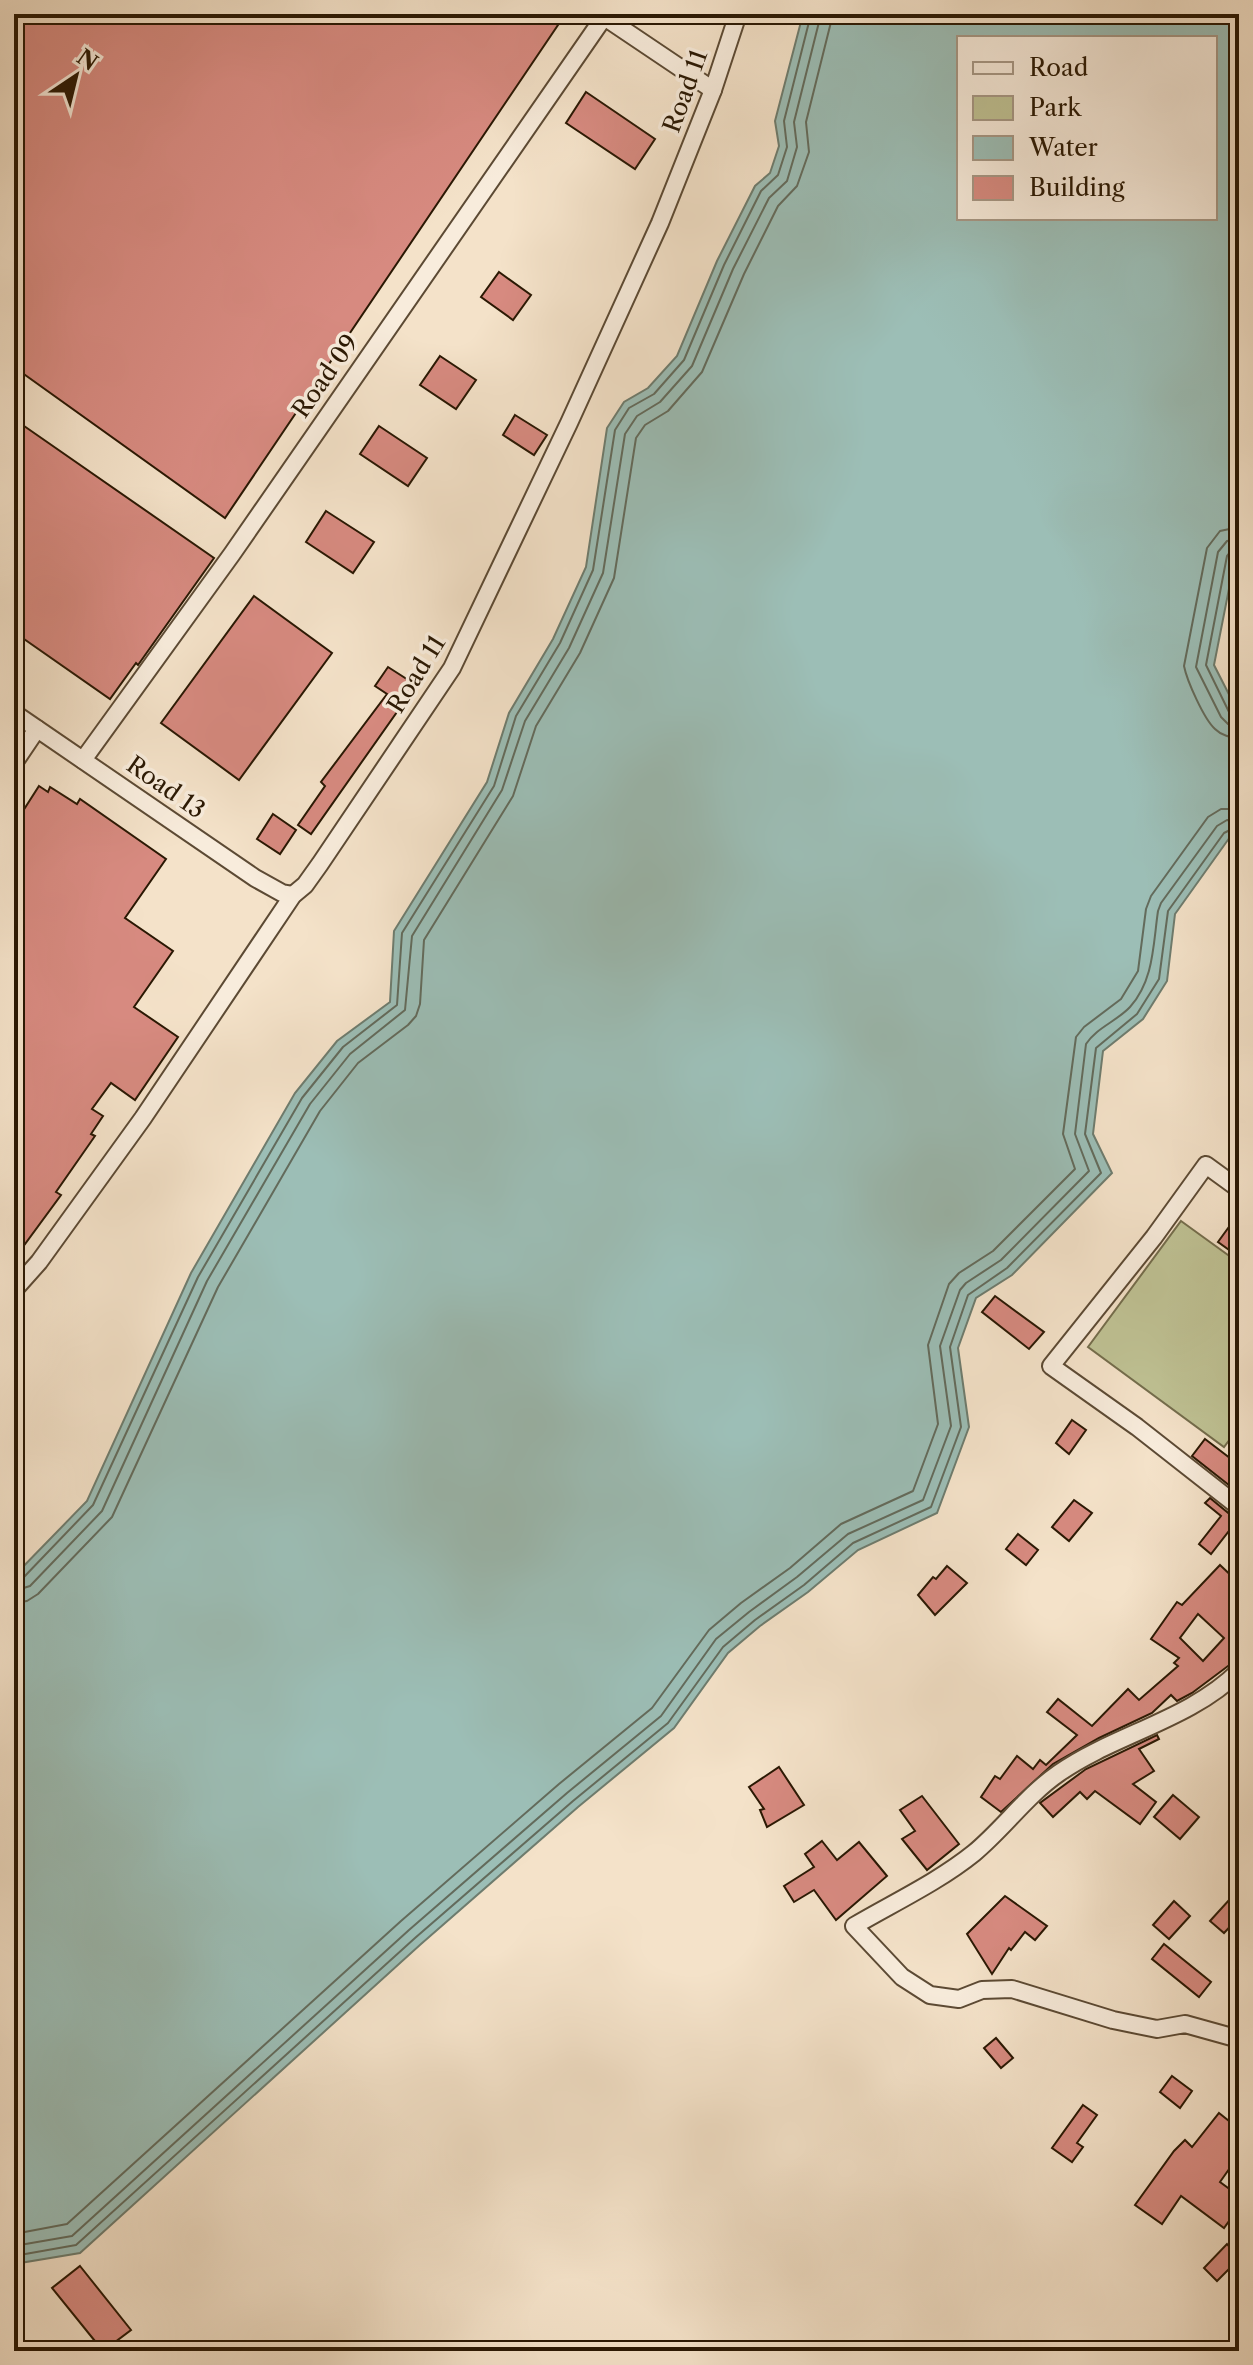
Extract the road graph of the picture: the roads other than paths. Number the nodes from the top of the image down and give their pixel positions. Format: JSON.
{"nodes":[{"id":1,"x":738,"y":14,"type":"edge"},
{"id":2,"x":602,"y":15,"type":"edge"},
{"id":3,"x":713,"y":90,"type":"junction"},
{"id":4,"x":14,"y":713,"type":"edge"},
{"id":5,"x":37,"y":729,"type":"junction"},
{"id":6,"x":83,"y":760,"type":"junction"},
{"id":7,"x":14,"y":763,"type":"edge"},
{"id":8,"x":293,"y":895,"type":"junction"},
{"id":9,"x":1239,"y":1189,"type":"edge"},
{"id":10,"x":14,"y":1290,"type":"edge"},
{"id":11,"x":1239,"y":1507,"type":"edge"},
{"id":12,"x":1239,"y":1671,"type":"edge"},
{"id":13,"x":1239,"y":2039,"type":"edge"}],
"edges":[{"from":1,"to":3,"type":"street","name":"Road 11"},
{"from":2,"to":3,"type":"street"},
{"from":2,"to":6,"type":"street","name":"Road 09"},
{"from":3,"to":8,"type":"street","name":"Road 11"},
{"from":4,"to":5,"type":"street","name":"Road 13"},
{"from":5,"to":6,"type":"street","name":"Road 13"},
{"from":5,"to":7,"type":"street"},
{"from":6,"to":8,"type":"street","name":"Road 13"},
{"from":8,"to":10,"type":"street","name":"Road 11"},
{"from":9,"to":11,"type":"street"},
{"from":12,"to":13,"type":"street"}]}
